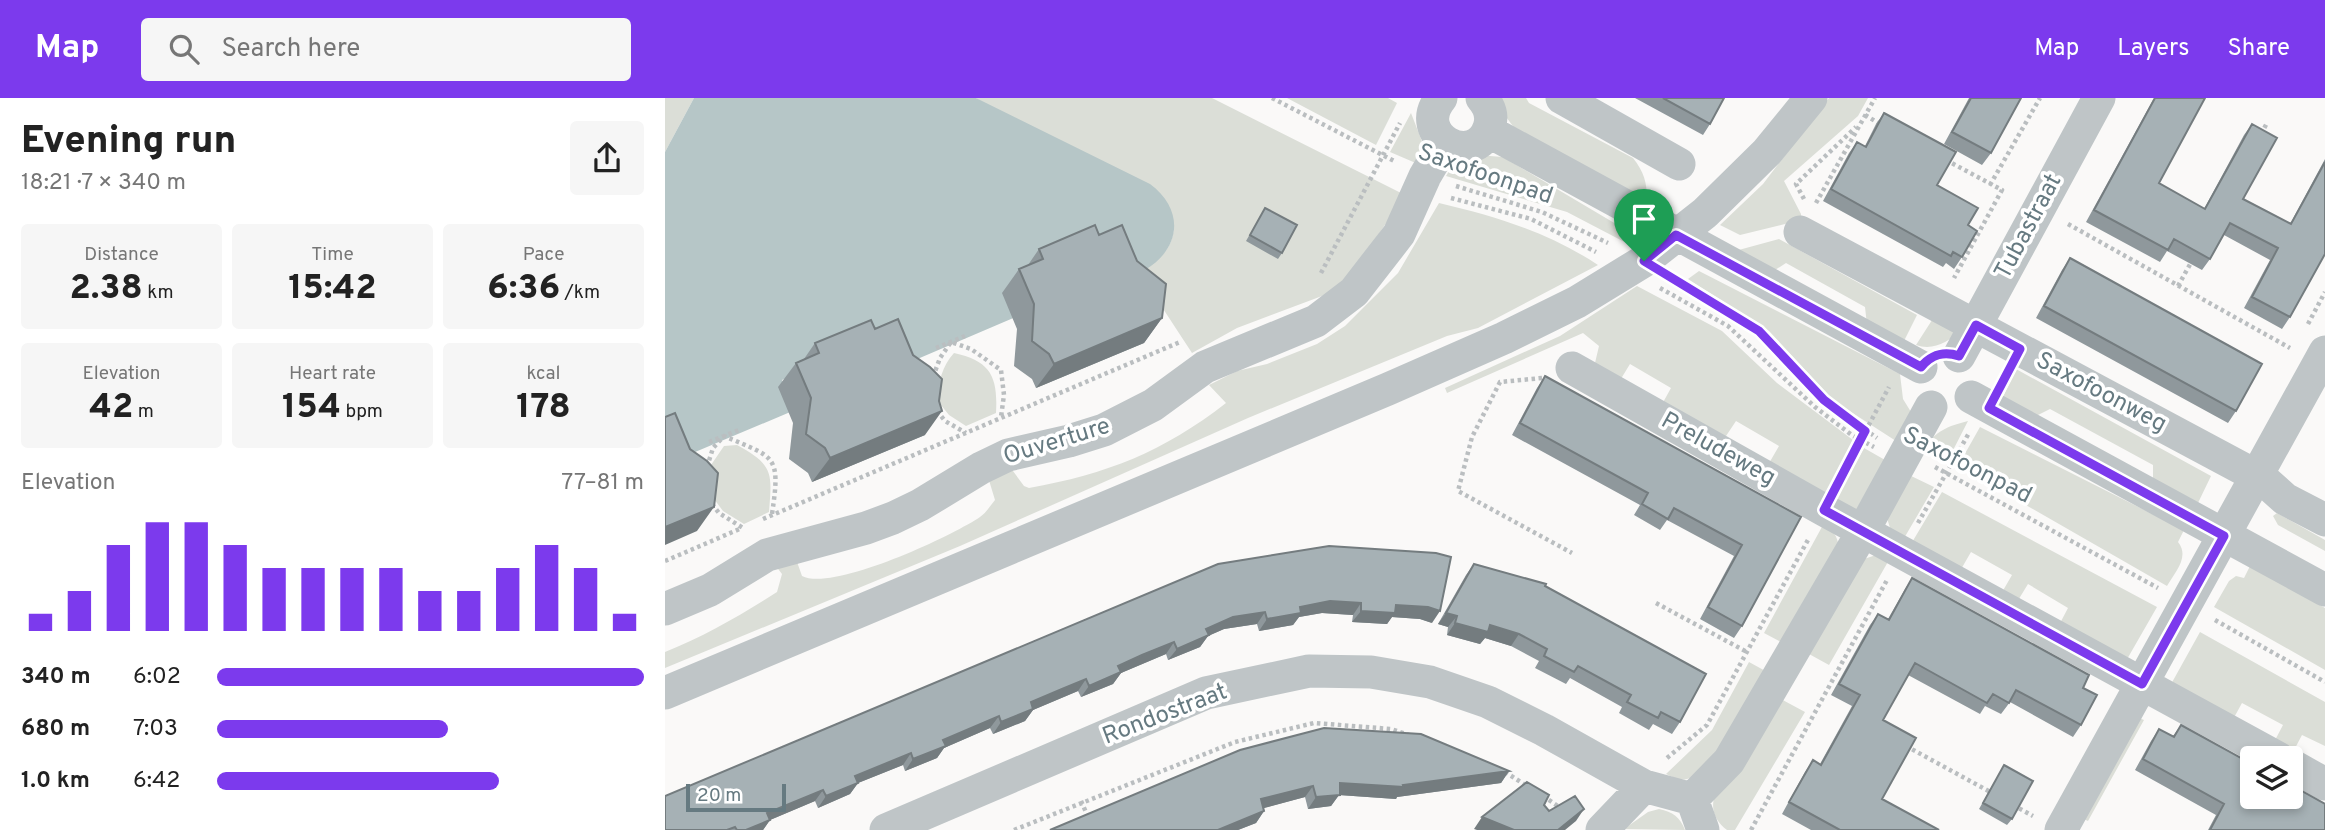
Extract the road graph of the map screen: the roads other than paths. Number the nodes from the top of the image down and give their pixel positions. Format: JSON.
{"nodes":[{"id":1,"x":1482,"y":98,"type":"edge"},
{"id":2,"x":1562,"y":98,"type":"edge"},
{"id":3,"x":1811,"y":98,"type":"edge"},
{"id":4,"x":2099,"y":98,"type":"edge"},
{"id":5,"x":1436,"y":99,"type":"edge"},
{"id":6,"x":1488,"y":131,"type":"junction"},
{"id":7,"x":1445,"y":142,"type":"junction"},
{"id":8,"x":1679,"y":164,"type":"dead end"},
{"id":9,"x":1805,"y":222,"type":"road end"},
{"id":10,"x":1676,"y":235,"type":"junction"},
{"id":11,"x":1976,"y":325,"type":"junction"},
{"id":12,"x":2309,"y":351,"type":"edge"},
{"id":13,"x":1959,"y":356,"type":"junction"},
{"id":14,"x":1913,"y":362,"type":"junction"},
{"id":15,"x":1558,"y":373,"type":"road end"},
{"id":16,"x":1980,"y":403,"type":"junction"},
{"id":17,"x":1931,"y":407,"type":"junction"},
{"id":18,"x":2256,"y":477,"type":"junction"},
{"id":19,"x":2325,"y":520,"type":"edge"},
{"id":20,"x":1863,"y":531,"type":"junction"},
{"id":21,"x":2224,"y":536,"type":"junction"},
{"id":22,"x":2325,"y":590,"type":"edge"},
{"id":23,"x":665,"y":610,"type":"edge"},
{"id":24,"x":2142,"y":684,"type":"junction"},
{"id":25,"x":665,"y":693,"type":"edge"},
{"id":26,"x":2256,"y":746,"type":"edge"},
{"id":27,"x":2303,"y":771,"type":"edge"},
{"id":28,"x":1651,"y":775,"type":"junction"},
{"id":29,"x":2325,"y":783,"type":"edge"},
{"id":30,"x":1692,"y":799,"type":"junction"},
{"id":31,"x":2051,"y":825,"type":"edge"},
{"id":32,"x":886,"y":830,"type":"edge"},
{"id":33,"x":1602,"y":830,"type":"edge"},
{"id":34,"x":1703,"y":830,"type":"edge"}],
"edges":[{"from":1,"to":6,"type":"street"},
{"from":2,"to":8,"type":"street"},
{"from":3,"to":10,"type":"street"},
{"from":4,"to":11,"type":"street","name":"Tubastraat"},
{"from":5,"to":7,"type":"street"},
{"from":6,"to":7,"type":"street"},
{"from":6,"to":10,"type":"street"},
{"from":7,"to":23,"type":"street","name":"Ouverture"},
{"from":9,"to":11,"type":"street","name":"Saxofoonweg"},
{"from":10,"to":14,"type":"street"},
{"from":10,"to":25,"type":"street"},
{"from":11,"to":13,"type":"street","name":"Tubastraat"},
{"from":11,"to":18,"type":"street","name":"Saxofoonweg"},
{"from":12,"to":18,"type":"street"},
{"from":13,"to":14,"type":"street"},
{"from":13,"to":16,"type":"street"},
{"from":14,"to":17,"type":"street"},
{"from":15,"to":20,"type":"street","name":"Preludeweg"},
{"from":16,"to":17,"type":"street"},
{"from":16,"to":21,"type":"street"},
{"from":17,"to":20,"type":"street"},
{"from":18,"to":19,"type":"street","name":"Saxofoonweg"},
{"from":18,"to":21,"type":"street"},
{"from":20,"to":24,"type":"street","name":"Preludeweg"},
{"from":20,"to":30,"type":"street"},
{"from":21,"to":22,"type":"street"},
{"from":21,"to":24,"type":"street"},
{"from":24,"to":26,"type":"street","name":"Preludeweg"},
{"from":24,"to":31,"type":"street"},
{"from":27,"to":29,"type":"street"},
{"from":28,"to":30,"type":"street"},
{"from":28,"to":32,"type":"street","name":"Rondostraat"},
{"from":28,"to":33,"type":"street"},
{"from":30,"to":34,"type":"street"}]}
